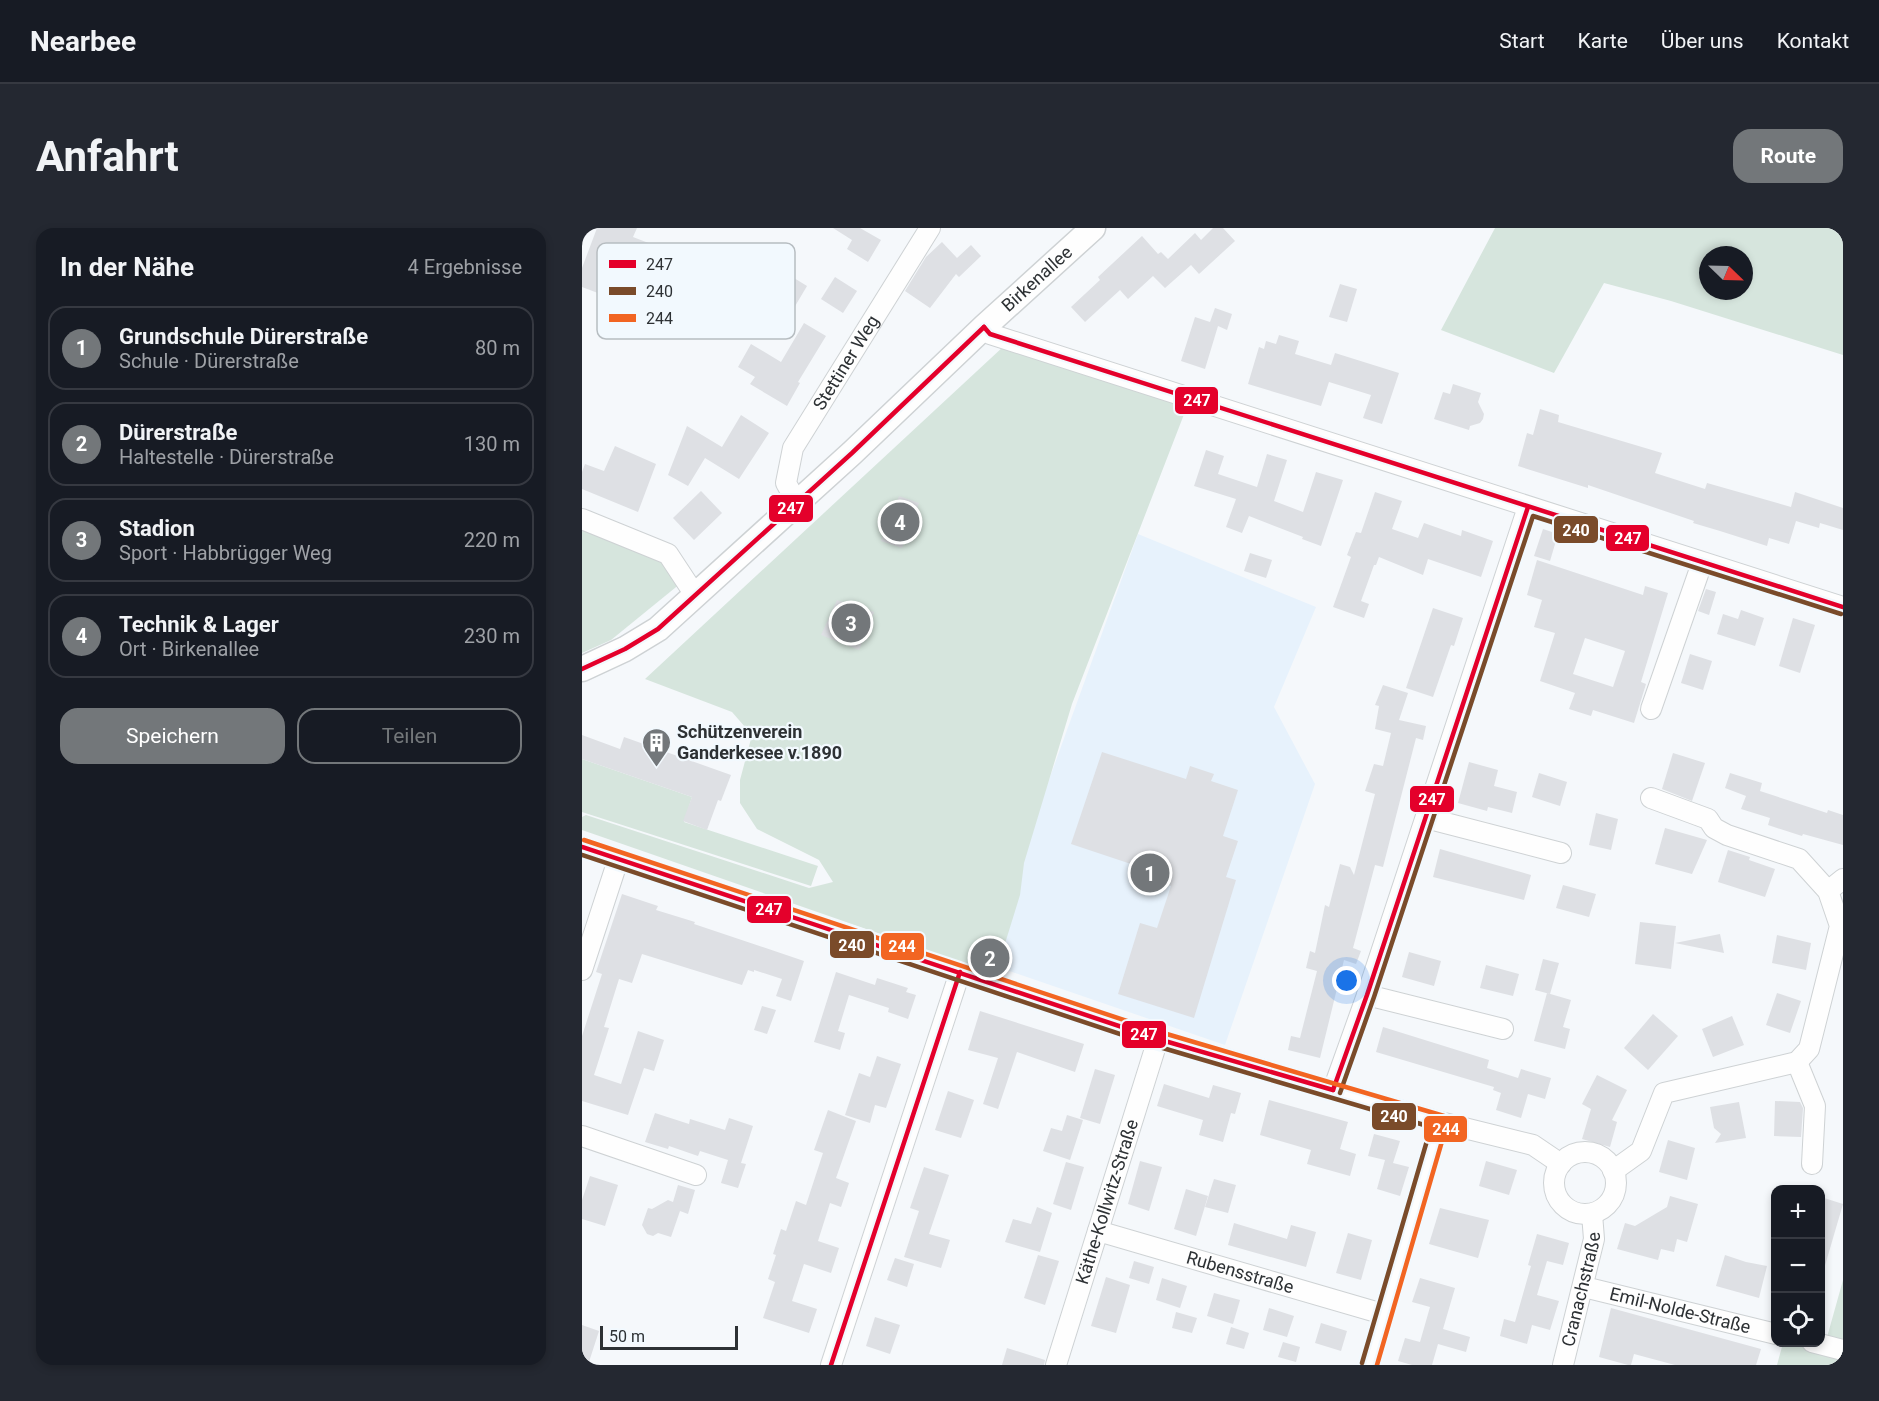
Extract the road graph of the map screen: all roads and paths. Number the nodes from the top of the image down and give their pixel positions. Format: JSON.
{"nodes":[{"id":1,"x":930,"y":228,"type":"edge"},
{"id":2,"x":1093,"y":228,"type":"edge"},
{"id":3,"x":984,"y":327,"type":"junction"},
{"id":4,"x":797,"y":503,"type":"junction"},
{"id":5,"x":1528,"y":507,"type":"junction"},
{"id":6,"x":582,"y":519,"type":"edge"},
{"id":7,"x":1702,"y":563,"type":"junction"},
{"id":8,"x":695,"y":595,"type":"junction"},
{"id":9,"x":1843,"y":608,"type":"edge"},
{"id":10,"x":582,"y":669,"type":"edge"},
{"id":11,"x":1651,"y":709,"type":"dead end"},
{"id":12,"x":1651,"y":798,"type":"dead end"},
{"id":13,"x":1426,"y":818,"type":"junction"},
{"id":14,"x":582,"y":847,"type":"edge"},
{"id":15,"x":1561,"y":853,"type":"dead end"},
{"id":16,"x":618,"y":860,"type":"junction"},
{"id":17,"x":1836,"y":885,"type":"edge"},
{"id":18,"x":582,"y":970,"type":"edge"},
{"id":19,"x":960,"y":972,"type":"junction"},
{"id":20,"x":1367,"y":995,"type":"junction"},
{"id":21,"x":1503,"y":1029,"type":"dead end"},
{"id":22,"x":1158,"y":1038,"type":"junction"},
{"id":23,"x":1797,"y":1062,"type":"junction"},
{"id":24,"x":1333,"y":1090,"type":"junction"},
{"id":25,"x":1440,"y":1122,"type":"junction"},
{"id":26,"x":582,"y":1136,"type":"edge"},
{"id":27,"x":1561,"y":1164,"type":"junction"},
{"id":28,"x":1812,"y":1164,"type":"dead end"},
{"id":29,"x":1614,"y":1171,"type":"junction"},
{"id":30,"x":696,"y":1175,"type":"dead end"},
{"id":31,"x":1592,"y":1214,"type":"junction"},
{"id":32,"x":1098,"y":1231,"type":"junction"},
{"id":33,"x":1584,"y":1287,"type":"junction"},
{"id":34,"x":1383,"y":1314,"type":"junction"},
{"id":35,"x":1771,"y":1333,"type":"edge"},
{"id":36,"x":1825,"y":1345,"type":"edge"},
{"id":37,"x":1843,"y":1350,"type":"edge"},
{"id":38,"x":831,"y":1365,"type":"edge"},
{"id":39,"x":1056,"y":1365,"type":"edge"},
{"id":40,"x":1369,"y":1365,"type":"edge"},
{"id":41,"x":1563,"y":1365,"type":"edge"}],
"edges":[{"from":1,"to":4,"type":"street","name":"Stettiner Weg"},
{"from":2,"to":3,"type":"street","name":"Birkenallee"},
{"from":3,"to":4,"type":"street","name":"Birkenallee"},
{"from":3,"to":5,"type":"street"},
{"from":4,"to":8,"type":"street","name":"Birkenallee"},
{"from":5,"to":7,"type":"street"},
{"from":5,"to":13,"type":"street"},
{"from":6,"to":8,"type":"street"},
{"from":7,"to":9,"type":"street"},
{"from":7,"to":11,"type":"street"},
{"from":8,"to":10,"type":"street","name":"Birkenallee"},
{"from":12,"to":17,"type":"street"},
{"from":13,"to":15,"type":"street"},
{"from":13,"to":20,"type":"street"},
{"from":14,"to":16,"type":"street"},
{"from":16,"to":18,"type":"street"},
{"from":16,"to":19,"type":"street"},
{"from":17,"to":23,"type":"street"},
{"from":19,"to":22,"type":"street"},
{"from":19,"to":38,"type":"street"},
{"from":20,"to":21,"type":"street"},
{"from":20,"to":24,"type":"street"},
{"from":22,"to":24,"type":"street"},
{"from":22,"to":32,"type":"street","name":"Käthe-Kollwitz-Straße"},
{"from":23,"to":28,"type":"street"},
{"from":23,"to":29,"type":"street"},
{"from":24,"to":25,"type":"street"},
{"from":25,"to":27,"type":"street"},
{"from":25,"to":34,"type":"street"},
{"from":26,"to":30,"type":"street"},
{"from":27,"to":29,"type":"street"},
{"from":27,"to":31,"type":"street"},
{"from":29,"to":31,"type":"street"},
{"from":31,"to":33,"type":"street","name":"Cranachstraße"},
{"from":32,"to":34,"type":"street","name":"Rubensstraße"},
{"from":32,"to":39,"type":"street","name":"Käthe-Kollwitz-Straße"},
{"from":33,"to":35,"type":"street","name":"Emil-Nolde-Straße"},
{"from":33,"to":41,"type":"street","name":"Cranachstraße"},
{"from":34,"to":40,"type":"street"},
{"from":36,"to":37,"type":"street"}]}
